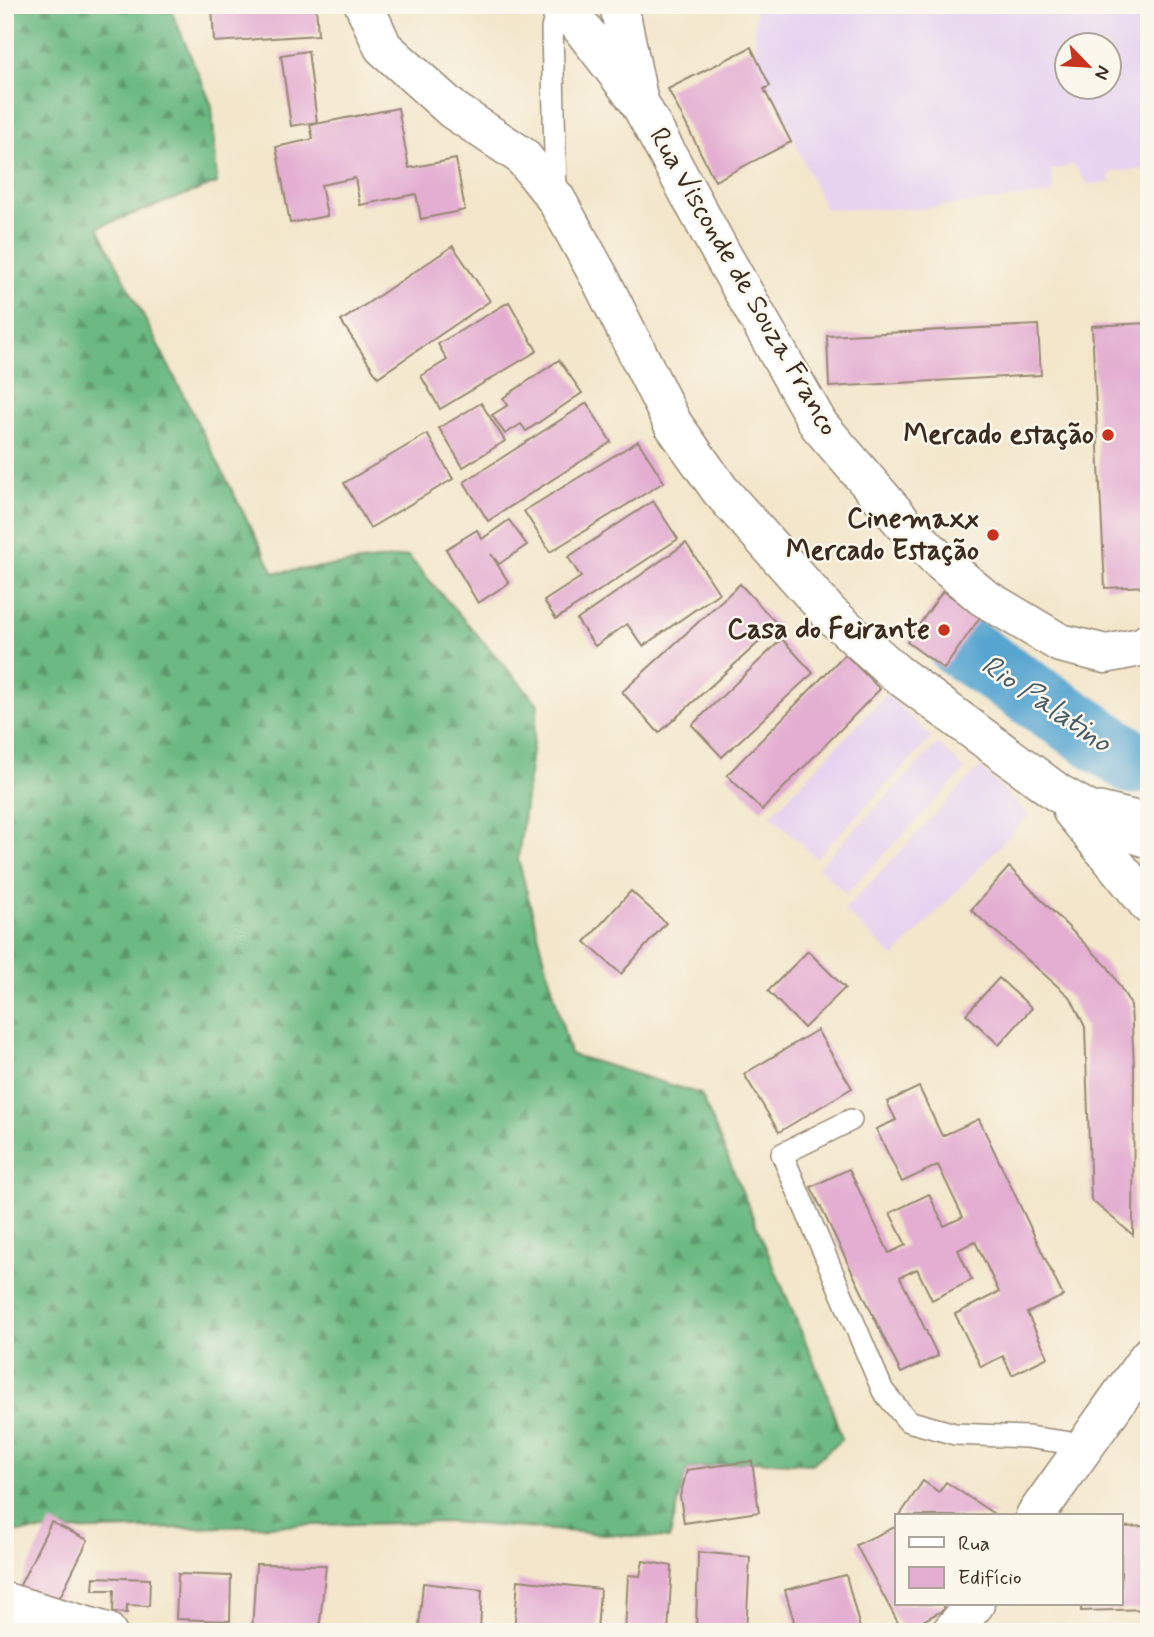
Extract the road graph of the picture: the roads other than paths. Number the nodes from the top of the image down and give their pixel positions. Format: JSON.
{"nodes":[{"id":1,"x":364,"y":5,"type":"edge"},
{"id":2,"x":558,"y":5,"type":"edge"},
{"id":3,"x":619,"y":5,"type":"edge"},
{"id":4,"x":558,"y":17,"type":"edge"},
{"id":5,"x":639,"y":102,"type":"junction"},
{"id":6,"x":556,"y":199,"type":"junction"},
{"id":7,"x":1149,"y":642,"type":"edge"},
{"id":8,"x":1058,"y":793,"type":"junction"},
{"id":9,"x":1149,"y":816,"type":"edge"},
{"id":10,"x":1149,"y":839,"type":"edge"},
{"id":11,"x":1149,"y":905,"type":"edge"},
{"id":12,"x":851,"y":1120,"type":"dead end"},
{"id":13,"x":1149,"y":1356,"type":"edge"},
{"id":14,"x":1085,"y":1445,"type":"junction"},
{"id":15,"x":1036,"y":1514,"type":"edge"},
{"id":16,"x":5,"y":1602,"type":"edge"},
{"id":17,"x":973,"y":1606,"type":"edge"},
{"id":18,"x":107,"y":1632,"type":"edge"},
{"id":19,"x":951,"y":1632,"type":"edge"}],
"edges":[{"from":1,"to":6,"type":"main road"},
{"from":2,"to":4,"type":"lane"},
{"from":3,"to":5,"type":"main road"},
{"from":4,"to":5,"type":"main road","name":"Rua Visconde de Souza Franco"},
{"from":4,"to":6,"type":"lane"},
{"from":5,"to":7,"type":"main road","name":"Rua Visconde de Souza Franco"},
{"from":6,"to":8,"type":"main road"},
{"from":8,"to":9,"type":"lane"},
{"from":8,"to":10,"type":"main road"},
{"from":8,"to":11,"type":"main road"},
{"from":12,"to":14,"type":"lane"},
{"from":13,"to":14,"type":"main road"},
{"from":14,"to":15,"type":"main road"},
{"from":16,"to":18,"type":"main road"},
{"from":17,"to":19,"type":"main road"}]}
